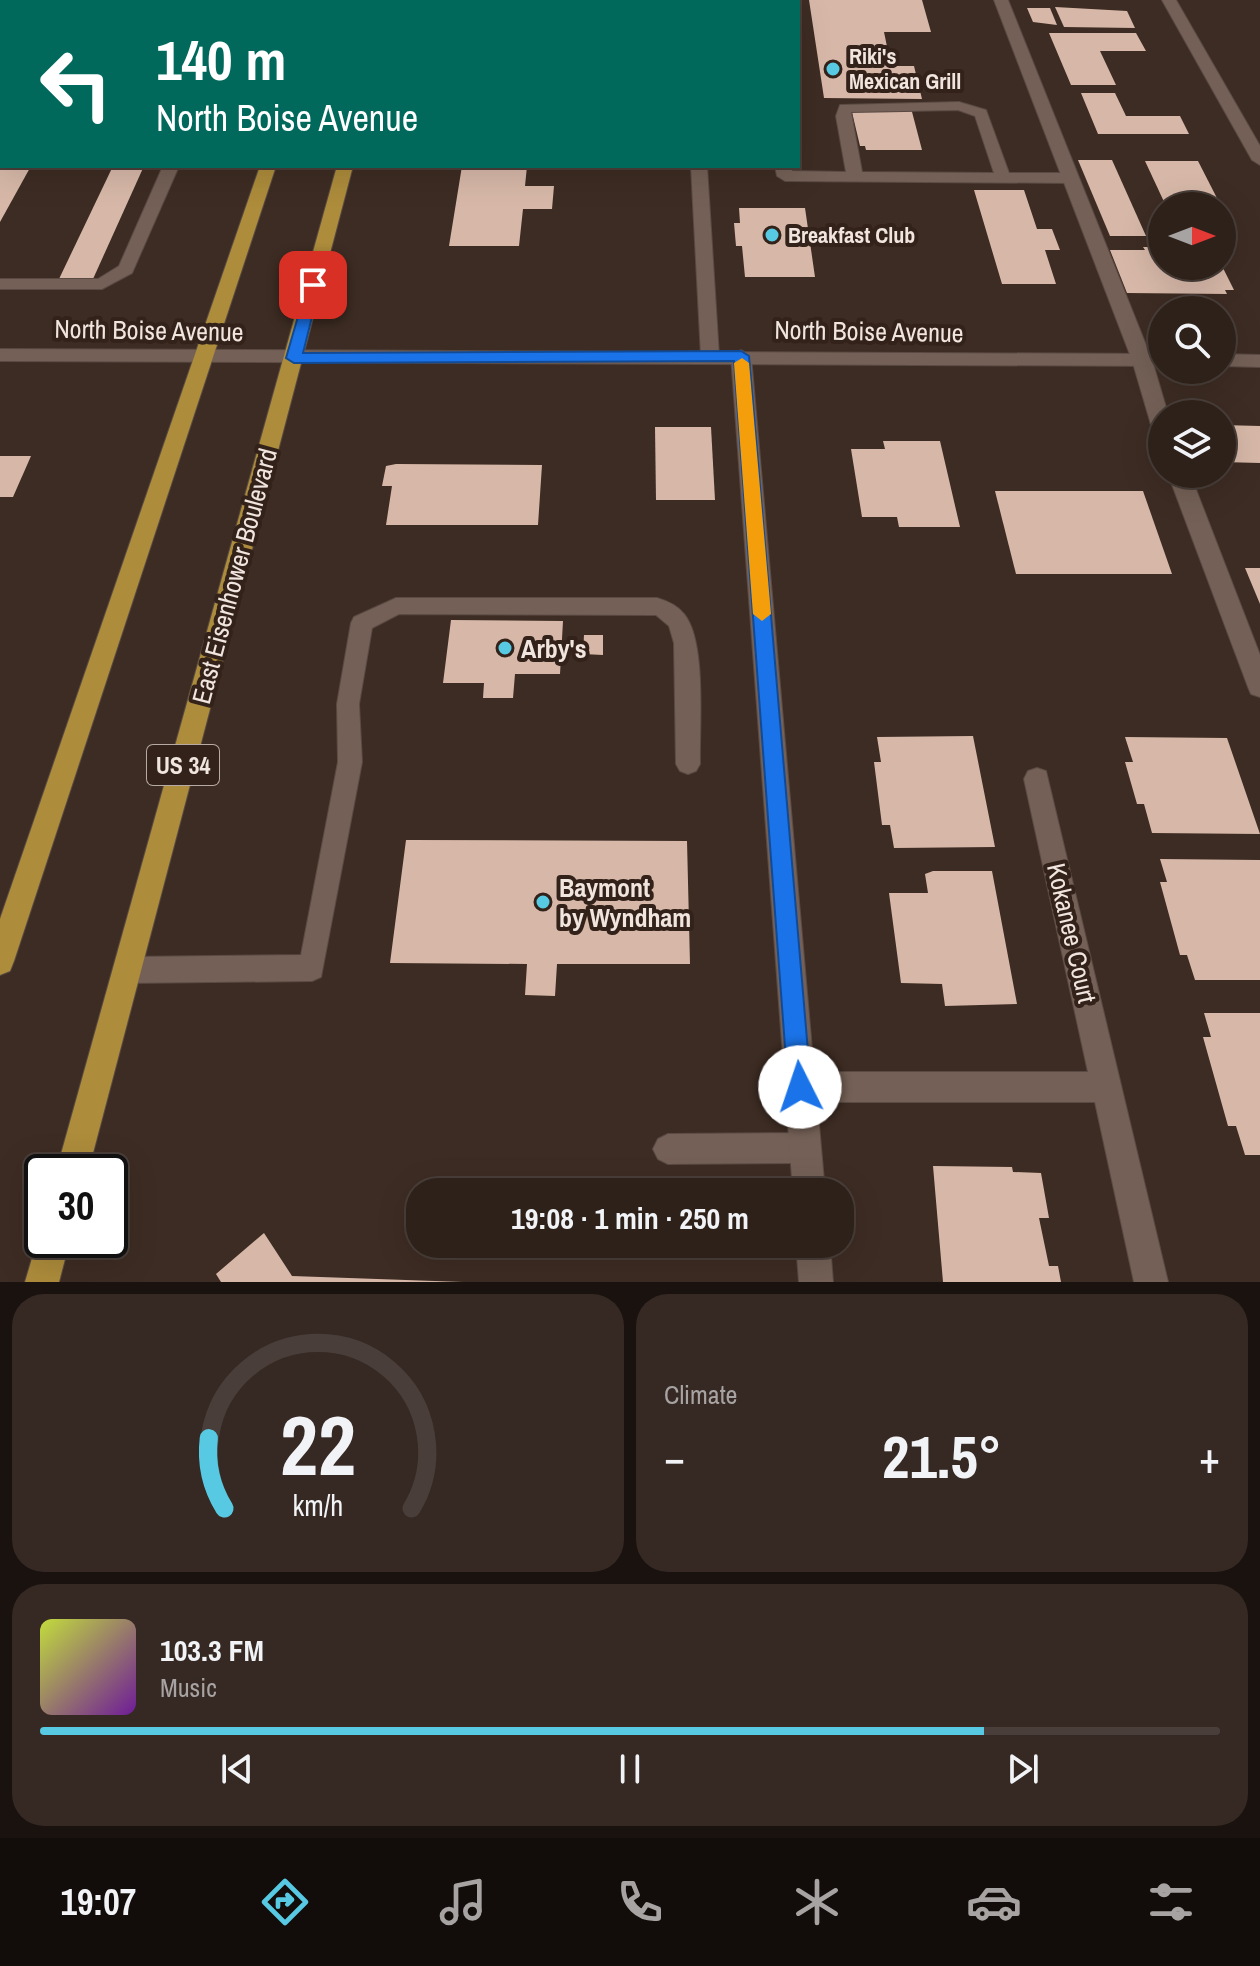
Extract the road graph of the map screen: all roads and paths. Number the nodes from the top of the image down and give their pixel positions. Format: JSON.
{"nodes":[{"id":1,"x":1001,"y":0,"type":"edge"},
{"id":2,"x":1169,"y":0,"type":"edge"},
{"id":3,"x":1260,"y":160,"type":"edge"},
{"id":4,"x":170,"y":168,"type":"edge"},
{"id":5,"x":267,"y":168,"type":"edge"},
{"id":6,"x":344,"y":168,"type":"edge"},
{"id":7,"x":699,"y":168,"type":"edge"},
{"id":8,"x":783,"y":168,"type":"edge"},
{"id":9,"x":855,"y":177,"type":"junction"},
{"id":10,"x":1003,"y":178,"type":"junction"},
{"id":11,"x":1071,"y":178,"type":"junction"},
{"id":12,"x":0,"y":284,"type":"edge"},
{"id":13,"x":1148,"y":351,"type":"edge"},
{"id":14,"x":0,"y":355,"type":"edge"},
{"id":15,"x":205,"y":356,"type":"junction"},
{"id":16,"x":710,"y":356,"type":"junction"},
{"id":17,"x":741,"y":356,"type":"junction"},
{"id":18,"x":294,"y":358,"type":"junction"},
{"id":19,"x":1148,"y":360,"type":"edge"},
{"id":20,"x":1236,"y":360,"type":"edge"},
{"id":21,"x":1260,"y":361,"type":"edge"},
{"id":22,"x":1184,"y":488,"type":"edge"},
{"id":23,"x":1260,"y":687,"type":"edge"},
{"id":24,"x":688,"y":764,"type":"dead end"},
{"id":25,"x":1037,"y":779,"type":"dead end"},
{"id":26,"x":0,"y":961,"type":"edge"},
{"id":27,"x":127,"y":970,"type":"junction"},
{"id":28,"x":800,"y":1087,"type":"junction"},
{"id":29,"x":1107,"y":1087,"type":"junction"},
{"id":30,"x":805,"y":1148,"type":"junction"},
{"id":31,"x":668,"y":1149,"type":"dead end"},
{"id":32,"x":77,"y":1154,"type":"edge"},
{"id":33,"x":808,"y":1178,"type":"edge"},
{"id":34,"x":48,"y":1258,"type":"edge"},
{"id":35,"x":814,"y":1258,"type":"edge"},
{"id":36,"x":42,"y":1282,"type":"edge"},
{"id":37,"x":816,"y":1282,"type":"edge"},
{"id":38,"x":1151,"y":1282,"type":"edge"}],
"edges":[{"from":1,"to":11,"type":"street"},
{"from":2,"to":3,"type":"street"},
{"from":4,"to":12,"type":"lane"},
{"from":5,"to":15,"type":"highway"},
{"from":6,"to":18,"type":"highway","name":"East Eisenhower Boulevard","number":"US 34"},
{"from":7,"to":16,"type":"lane"},
{"from":8,"to":9,"type":"lane"},
{"from":9,"to":10,"type":"lane"},
{"from":9,"to":10,"type":"lane"},
{"from":10,"to":11,"type":"lane"},
{"from":11,"to":13,"type":"street"},
{"from":14,"to":15,"type":"street","name":"North Boise Avenue"},
{"from":15,"to":18,"type":"street","name":"North Boise Avenue"},
{"from":15,"to":26,"type":"highway"},
{"from":16,"to":17,"type":"street","name":"North Boise Avenue"},
{"from":16,"to":18,"type":"street","name":"North Boise Avenue"},
{"from":17,"to":19,"type":"street","name":"North Boise Avenue"},
{"from":17,"to":28,"type":"street"},
{"from":18,"to":27,"type":"highway","name":"East Eisenhower Boulevard","number":"US 34"},
{"from":20,"to":21,"type":"street"},
{"from":22,"to":23,"type":"street"},
{"from":24,"to":27,"type":"lane"},
{"from":25,"to":29,"type":"street","name":"Kokanee Court"},
{"from":27,"to":32,"type":"highway","name":"East Eisenhower Boulevard","number":"US 34"},
{"from":28,"to":29,"type":"street"},
{"from":28,"to":30,"type":"street"},
{"from":29,"to":38,"type":"street","name":"Kokanee Court"},
{"from":30,"to":31,"type":"lane"},
{"from":30,"to":33,"type":"street"},
{"from":34,"to":36,"type":"highway"},
{"from":35,"to":37,"type":"street"}]}
